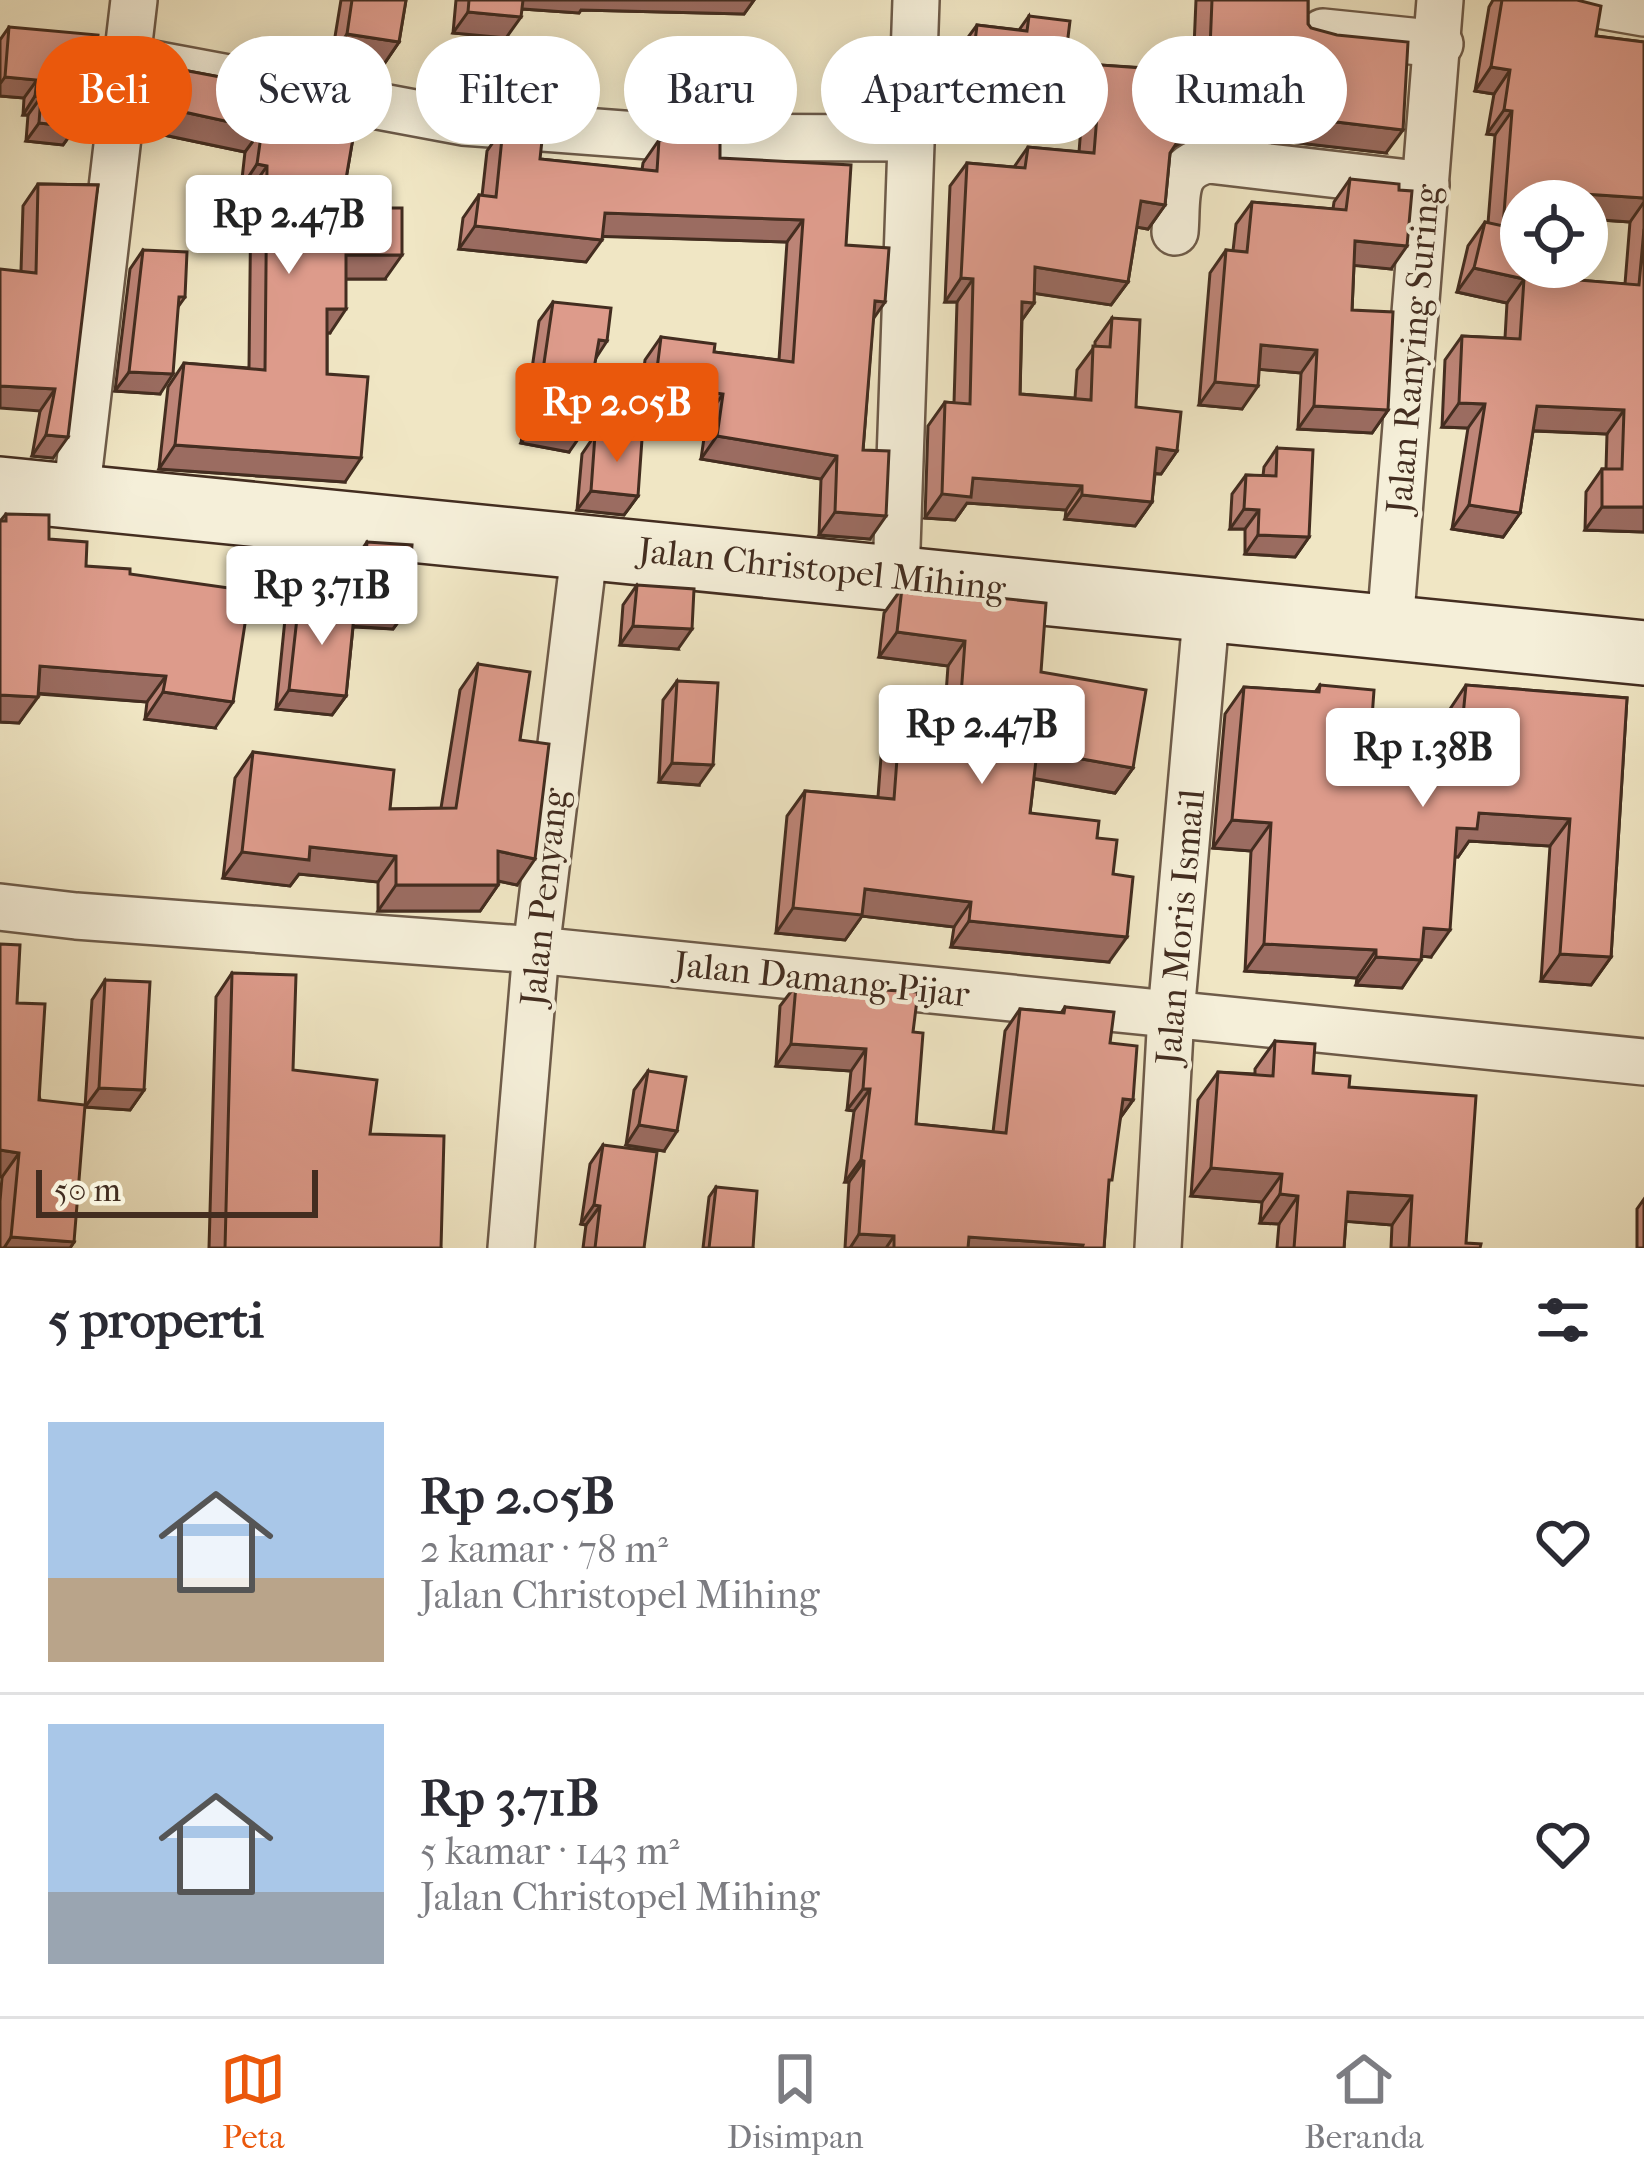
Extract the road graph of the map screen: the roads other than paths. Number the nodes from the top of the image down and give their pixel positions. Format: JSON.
{"nodes":[{"id":1,"x":134,"y":0,"type":"edge"},
{"id":2,"x":916,"y":0,"type":"edge"},
{"id":3,"x":1570,"y":0,"type":"edge"},
{"id":4,"x":1644,"y":13,"type":"edge"},
{"id":5,"x":1440,"y":22,"type":"edge"},
{"id":6,"x":1323,"y":32,"type":"edge"},
{"id":7,"x":130,"y":36,"type":"edge"},
{"id":8,"x":915,"y":36,"type":"edge"},
{"id":9,"x":192,"y":71,"type":"edge"},
{"id":10,"x":821,"y":137,"type":"edge"},
{"id":11,"x":117,"y":144,"type":"edge"},
{"id":12,"x":911,"y":144,"type":"edge"},
{"id":13,"x":1426,"y":185,"type":"junction"},
{"id":14,"x":1175,"y":232,"type":"dead end"},
{"id":15,"x":0,"y":489,"type":"edge"},
{"id":16,"x":76,"y":496,"type":"junction"},
{"id":17,"x":585,"y":546,"type":"junction"},
{"id":18,"x":896,"y":576,"type":"junction"},
{"id":19,"x":1207,"y":606,"type":"junction"},
{"id":20,"x":1390,"y":626,"type":"junction"},
{"id":21,"x":1644,"y":653,"type":"edge"},
{"id":22,"x":0,"y":907,"type":"edge"},
{"id":23,"x":536,"y":950,"type":"junction"},
{"id":24,"x":1172,"y":1015,"type":"junction"},
{"id":25,"x":1644,"y":1062,"type":"edge"},
{"id":26,"x":511,"y":1248,"type":"edge"},
{"id":27,"x":1158,"y":1248,"type":"edge"}],
"edges":[{"from":1,"to":7,"type":"street"},
{"from":2,"to":8,"type":"street"},
{"from":3,"to":4,"type":"street"},
{"from":5,"to":6,"type":"street"},
{"from":5,"to":13,"type":"street","name":"Jalan Ranying Suring"},
{"from":9,"to":10,"type":"street"},
{"from":11,"to":16,"type":"street"},
{"from":12,"to":18,"type":"street"},
{"from":13,"to":14,"type":"street"},
{"from":13,"to":20,"type":"street","name":"Jalan Ranying Suring"},
{"from":15,"to":16,"type":"street","name":"Jalan Christopel Mihing"},
{"from":16,"to":17,"type":"street","name":"Jalan Christopel Mihing"},
{"from":17,"to":18,"type":"street","name":"Jalan Christopel Mihing"},
{"from":17,"to":23,"type":"street","name":"Jalan Penyang"},
{"from":18,"to":19,"type":"street","name":"Jalan Christopel Mihing"},
{"from":19,"to":20,"type":"street","name":"Jalan Christopel Mihing"},
{"from":19,"to":24,"type":"street","name":"Jalan Moris Ismail"},
{"from":20,"to":21,"type":"street","name":"Jalan Christopel Mihing"},
{"from":22,"to":23,"type":"street","name":"Jalan Damang Pijar"},
{"from":23,"to":24,"type":"street","name":"Jalan Damang Pijar"},
{"from":23,"to":26,"type":"street","name":"Jalan Penyang"},
{"from":24,"to":25,"type":"street","name":"Jalan Damang Pijar"},
{"from":24,"to":27,"type":"street","name":"Jalan Moris Ismail"}]}
